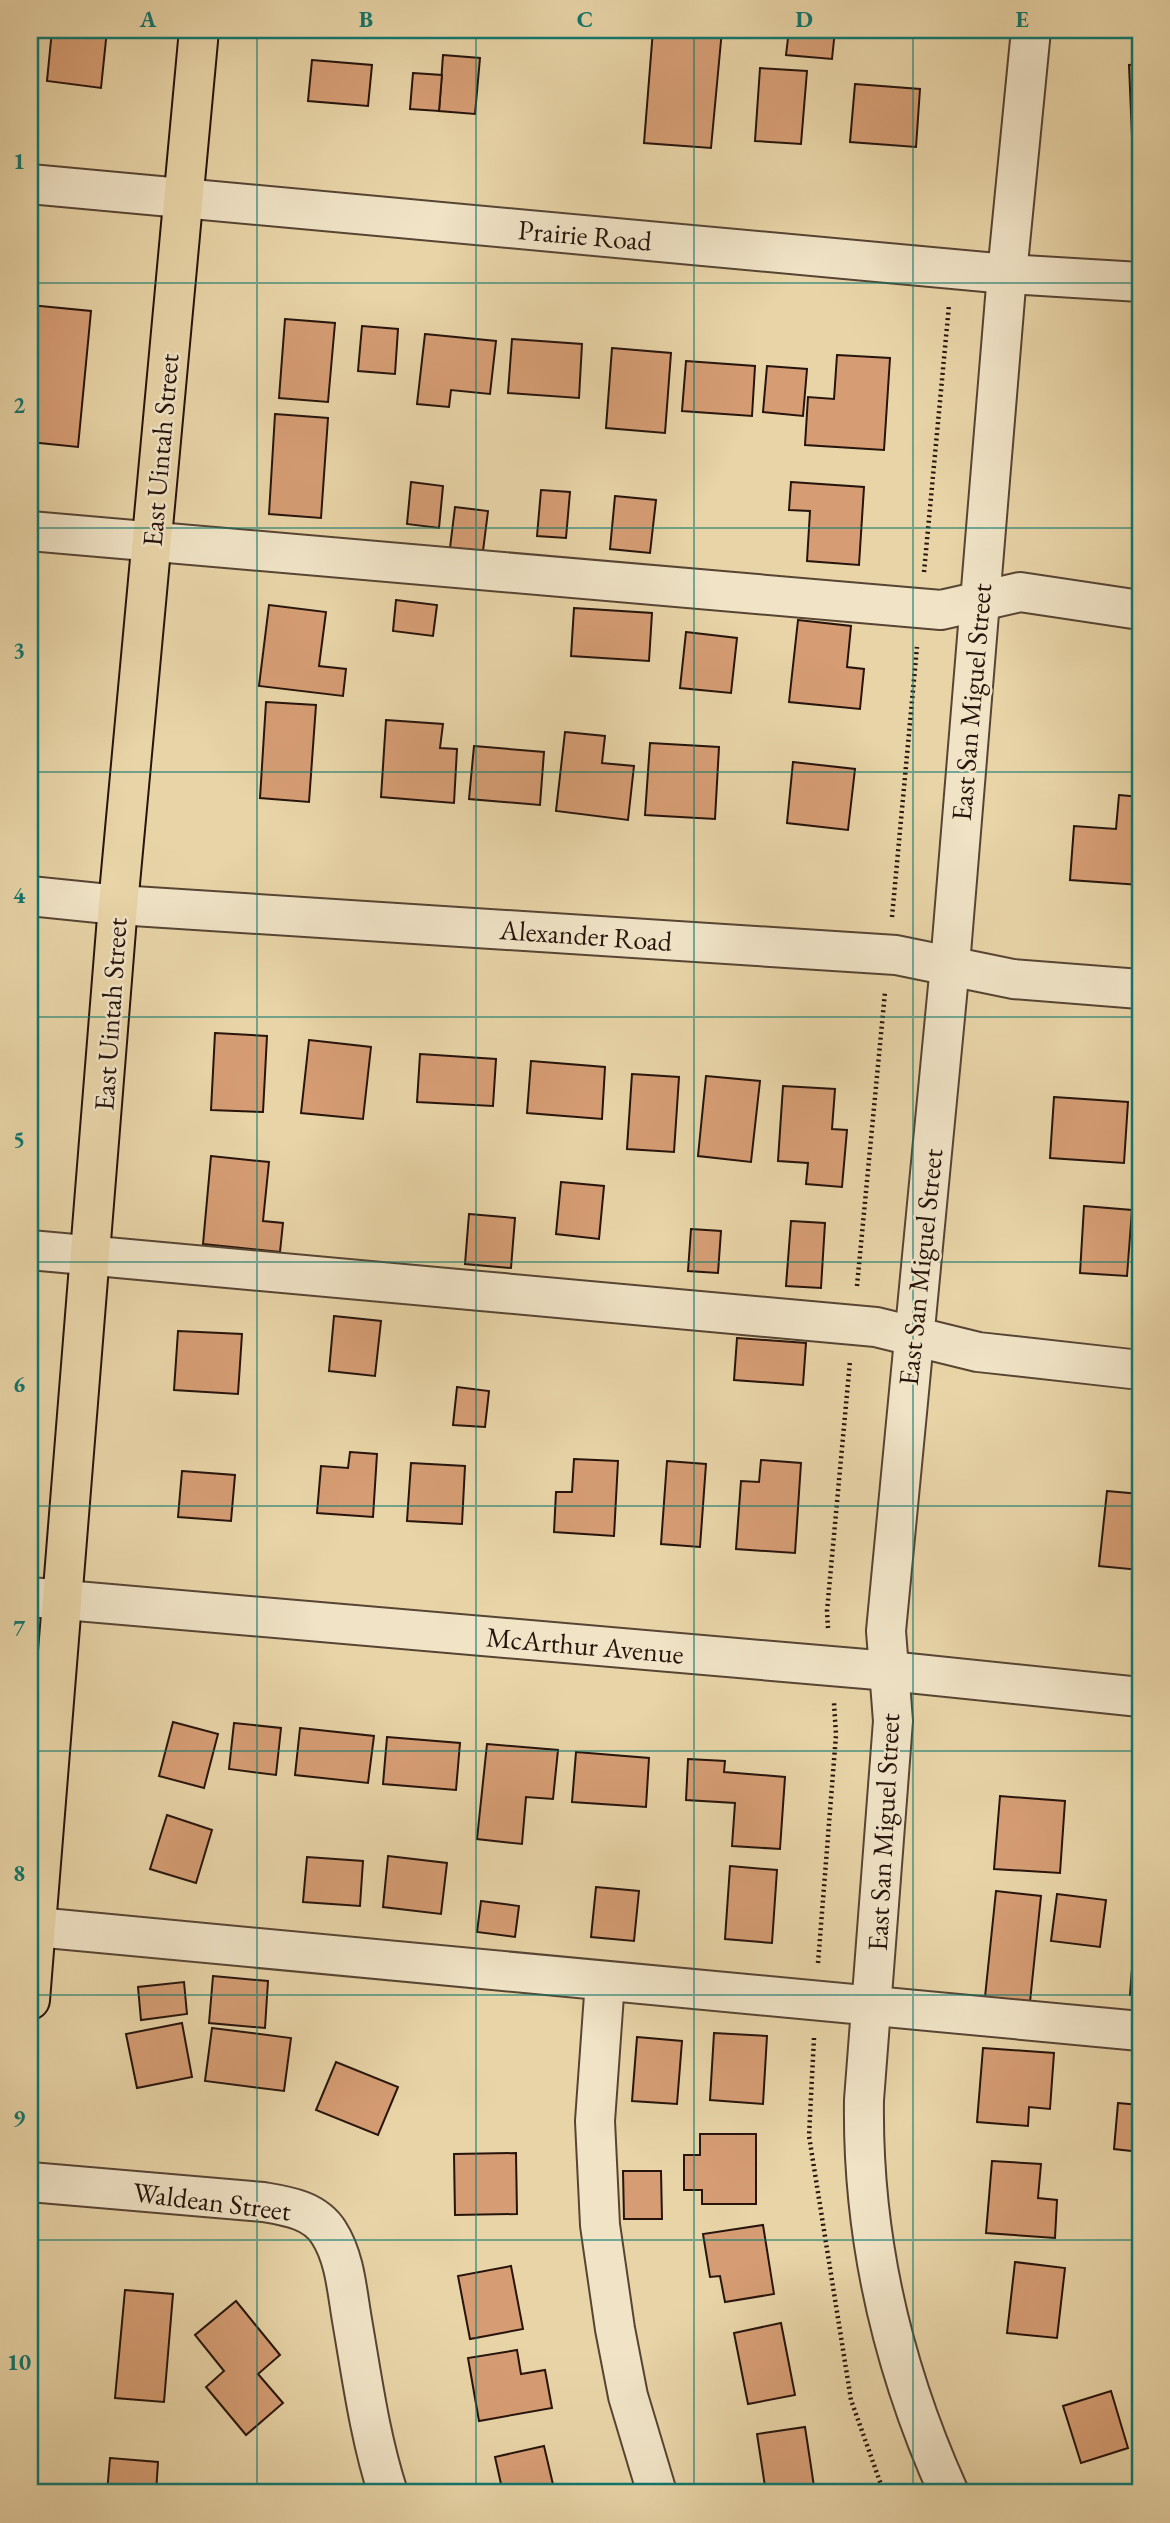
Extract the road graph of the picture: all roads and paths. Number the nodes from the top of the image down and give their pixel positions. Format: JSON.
{"nodes":[{"id":1,"x":200,"y":30,"type":"edge"},
{"id":2,"x":1031,"y":30,"type":"edge"},
{"id":3,"x":30,"y":184,"type":"edge"},
{"id":4,"x":183,"y":199,"type":"junction"},
{"id":5,"x":953,"y":269,"type":"junction"},
{"id":6,"x":1007,"y":274,"type":"junction"},
{"id":7,"x":1140,"y":282,"type":"edge"},
{"id":8,"x":30,"y":531,"type":"edge"},
{"id":9,"x":152,"y":541,"type":"junction"},
{"id":10,"x":980,"y":600,"type":"junction"},
{"id":11,"x":921,"y":608,"type":"junction"},
{"id":12,"x":1140,"y":610,"type":"edge"},
{"id":13,"x":30,"y":896,"type":"edge"},
{"id":14,"x":118,"y":905,"type":"junction"},
{"id":15,"x":888,"y":955,"type":"junction"},
{"id":16,"x":950,"y":965,"type":"junction"},
{"id":17,"x":1140,"y":989,"type":"edge"},
{"id":18,"x":30,"y":1250,"type":"edge"},
{"id":19,"x":91,"y":1255,"type":"junction"},
{"id":20,"x":854,"y":1325,"type":"junction"},
{"id":21,"x":913,"y":1336,"type":"junction"},
{"id":22,"x":1140,"y":1370,"type":"edge"},
{"id":23,"x":46,"y":1598,"type":"edge"},
{"id":24,"x":831,"y":1667,"type":"junction"},
{"id":25,"x":889,"y":1671,"type":"junction"},
{"id":26,"x":1140,"y":1697,"type":"edge"},
{"id":27,"x":33,"y":1937,"type":"edge"},
{"id":28,"x":605,"y":1982,"type":"junction"},
{"id":29,"x":30,"y":2000,"type":"edge"},
{"id":30,"x":816,"y":2000,"type":"junction"},
{"id":31,"x":873,"y":2005,"type":"junction"},
{"id":32,"x":1140,"y":2031,"type":"edge"},
{"id":33,"x":30,"y":2182,"type":"edge"},
{"id":34,"x":387,"y":2493,"type":"edge"},
{"id":35,"x":657,"y":2493,"type":"edge"},
{"id":36,"x":884,"y":2493,"type":"edge"},
{"id":37,"x":949,"y":2493,"type":"edge"}],
"edges":[{"from":1,"to":4,"type":"main road","name":"East Uintah Street"},
{"from":2,"to":6,"type":"street","name":"East San Miguel Street"},
{"from":3,"to":4,"type":"street","name":"Prairie Road"},
{"from":4,"to":5,"type":"street","name":"Prairie Road"},
{"from":4,"to":9,"type":"main road","name":"East Uintah Street"},
{"from":5,"to":6,"type":"street","name":"Prairie Road"},
{"from":5,"to":11,"type":"path"},
{"from":6,"to":7,"type":"street","name":"Prairie Road"},
{"from":6,"to":10,"type":"street","name":"East San Miguel Street"},
{"from":8,"to":9,"type":"street"},
{"from":9,"to":11,"type":"street"},
{"from":9,"to":14,"type":"main road","name":"East Uintah Street"},
{"from":10,"to":11,"type":"street"},
{"from":10,"to":12,"type":"street"},
{"from":10,"to":16,"type":"street","name":"East San Miguel Street"},
{"from":11,"to":15,"type":"path"},
{"from":13,"to":14,"type":"street","name":"Alexander Road"},
{"from":14,"to":15,"type":"street","name":"Alexander Road"},
{"from":14,"to":19,"type":"main road","name":"East Uintah Street"},
{"from":15,"to":16,"type":"street","name":"Alexander Road"},
{"from":15,"to":20,"type":"path"},
{"from":16,"to":17,"type":"street","name":"Alexander Road"},
{"from":16,"to":21,"type":"street","name":"East San Miguel Street"},
{"from":18,"to":19,"type":"street"},
{"from":19,"to":20,"type":"street"},
{"from":19,"to":23,"type":"main road","name":"East Uintah Street"},
{"from":20,"to":21,"type":"street"},
{"from":20,"to":24,"type":"path"},
{"from":21,"to":22,"type":"street"},
{"from":21,"to":25,"type":"street","name":"East San Miguel Street"},
{"from":23,"to":24,"type":"street","name":"McArthur Avenue"},
{"from":23,"to":27,"type":"main road","name":"East Uintah Street"},
{"from":24,"to":25,"type":"street","name":"McArthur Avenue"},
{"from":24,"to":30,"type":"path"},
{"from":25,"to":26,"type":"street","name":"McArthur Avenue"},
{"from":25,"to":31,"type":"street","name":"East San Miguel Street"},
{"from":27,"to":28,"type":"street"},
{"from":27,"to":29,"type":"main road","name":"East Uintah Street"},
{"from":28,"to":30,"type":"street"},
{"from":28,"to":35,"type":"street"},
{"from":30,"to":31,"type":"street"},
{"from":30,"to":36,"type":"path"},
{"from":31,"to":32,"type":"street"},
{"from":31,"to":37,"type":"street","name":"East San Miguel Street"},
{"from":33,"to":34,"type":"street","name":"Waldean Street"}]}
